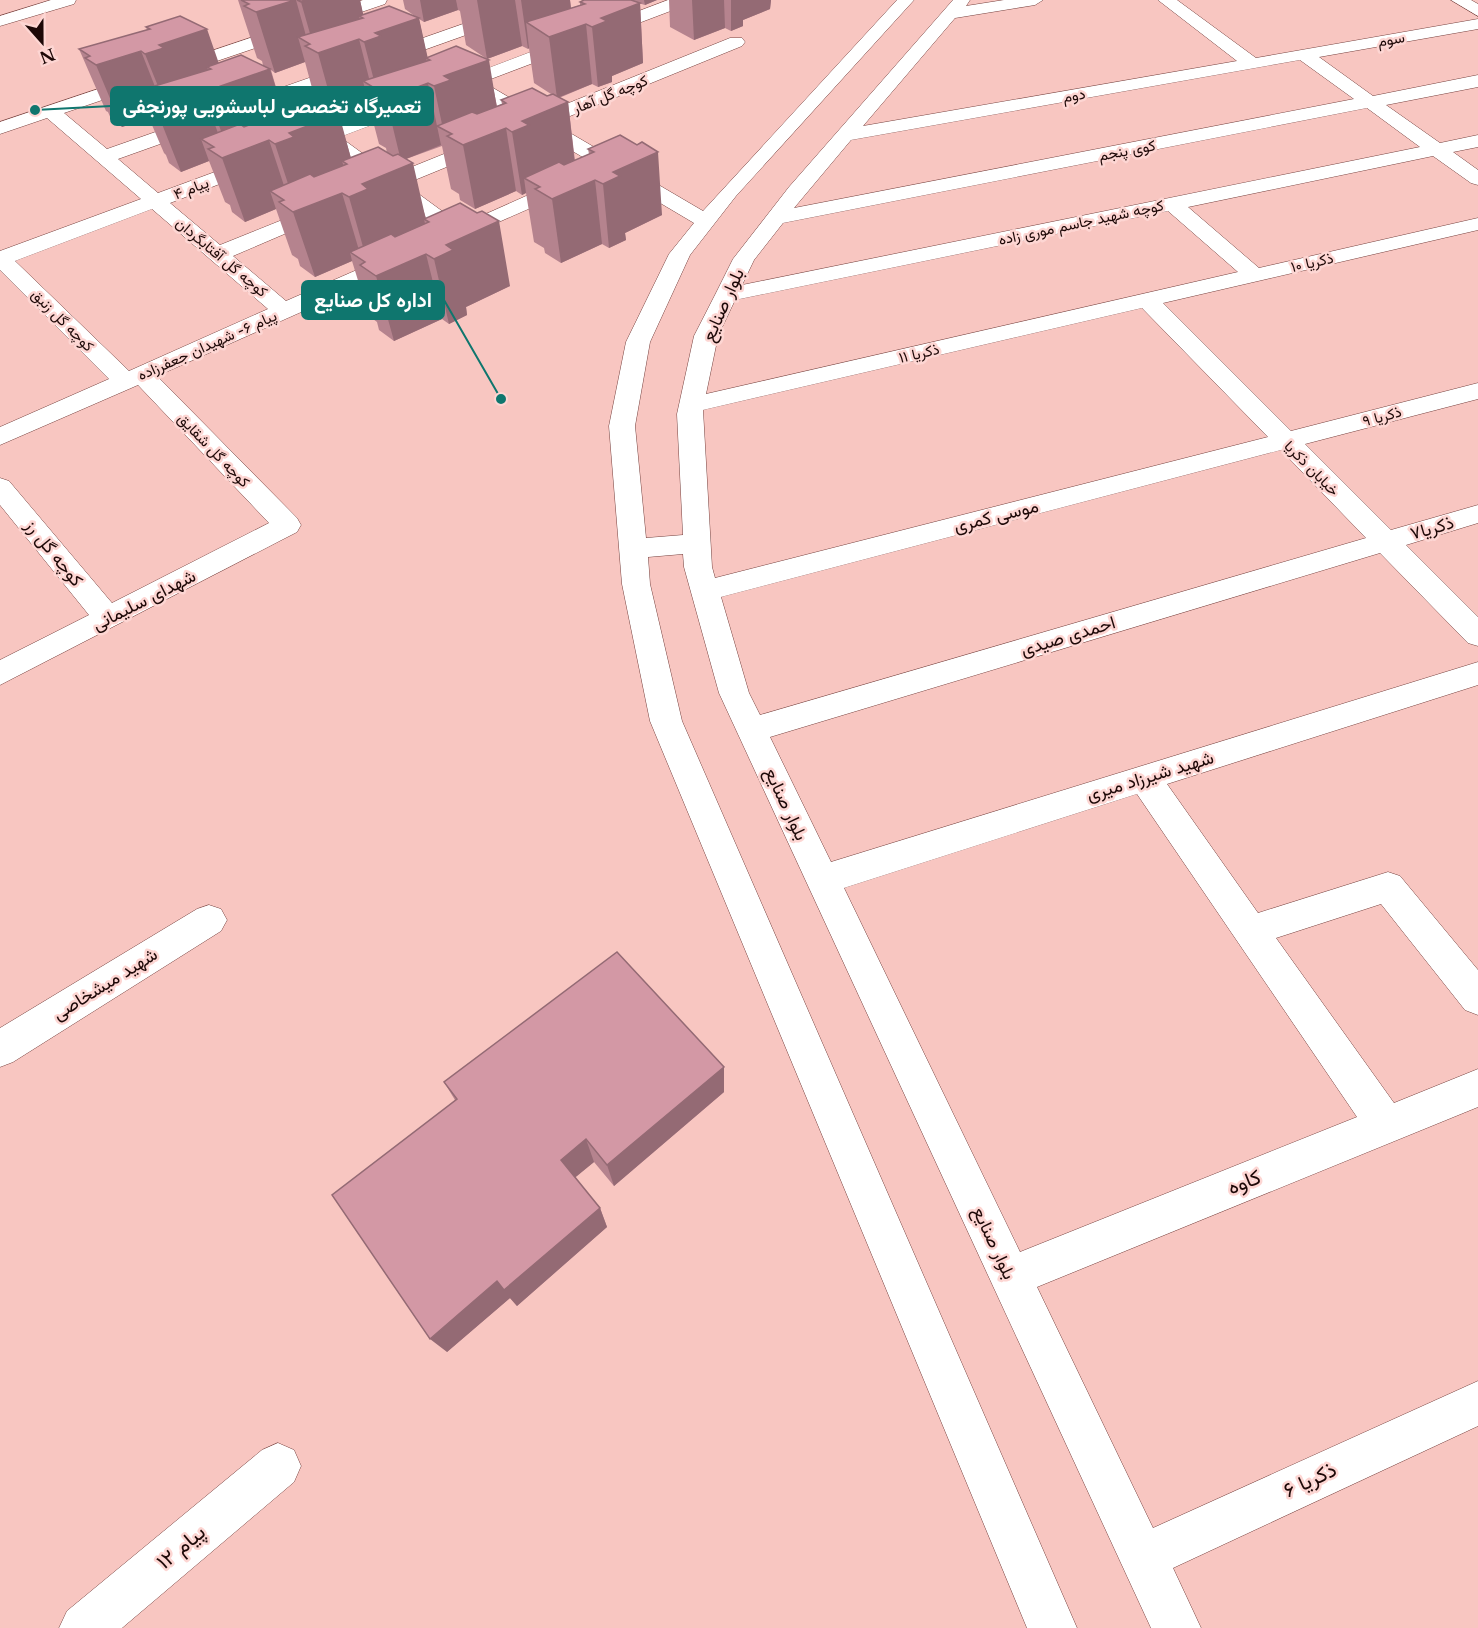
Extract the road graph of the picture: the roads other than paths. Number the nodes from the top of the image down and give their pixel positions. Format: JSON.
{"nodes":[{"id":1,"x":68,"y":0,"type":"edge"},
{"id":2,"x":331,"y":0,"type":"edge"},
{"id":3,"x":379,"y":0,"type":"edge"},
{"id":4,"x":683,"y":0,"type":"edge"},
{"id":5,"x":906,"y":0,"type":"edge"},
{"id":6,"x":1035,"y":0,"type":"edge"},
{"id":7,"x":1166,"y":0,"type":"edge"},
{"id":8,"x":1459,"y":0,"type":"edge"},
{"id":9,"x":545,"y":4,"type":"edge"},
{"id":10,"x":956,"y":7,"type":"edge"},
{"id":11,"x":348,"y":11,"type":"junction"},
{"id":12,"x":1478,"y":11,"type":"edge"},
{"id":13,"x":0,"y":21,"type":"edge"},
{"id":14,"x":366,"y":21,"type":"edge"},
{"id":15,"x":576,"y":23,"type":"edge"},
{"id":16,"x":1478,"y":24,"type":"edge"},
{"id":17,"x":595,"y":34,"type":"junction"},
{"id":18,"x":393,"y":37,"type":"edge"},
{"id":19,"x":736,"y":42,"type":"dead end"},
{"id":20,"x":614,"y":45,"type":"dead end"},
{"id":21,"x":411,"y":48,"type":"junction"},
{"id":22,"x":1304,"y":55,"type":"junction"},
{"id":23,"x":215,"y":56,"type":"junction"},
{"id":24,"x":643,"y":61,"type":"dead end"},
{"id":25,"x":1253,"y":64,"type":"junction"},
{"id":26,"x":234,"y":69,"type":"edge"},
{"id":27,"x":663,"y":72,"type":"junction"},
{"id":28,"x":251,"y":81,"type":"dead end"},
{"id":29,"x":1478,"y":81,"type":"edge"},
{"id":30,"x":469,"y":82,"type":"junction"},
{"id":31,"x":273,"y":97,"type":"junction"},
{"id":32,"x":1370,"y":103,"type":"junction"},
{"id":33,"x":50,"y":111,"type":"junction"},
{"id":34,"x":538,"y":123,"type":"junction"},
{"id":35,"x":0,"y":128,"type":"edge"},
{"id":36,"x":844,"y":135,"type":"junction"},
{"id":37,"x":326,"y":136,"type":"junction"},
{"id":38,"x":1478,"y":141,"type":"edge"},
{"id":39,"x":1436,"y":150,"type":"junction"},
{"id":40,"x":104,"y":157,"type":"junction"},
{"id":41,"x":611,"y":166,"type":"junction"},
{"id":42,"x":1478,"y":179,"type":"edge"},
{"id":43,"x":391,"y":183,"type":"junction"},
{"id":44,"x":358,"y":196,"type":"edge"},
{"id":45,"x":156,"y":201,"type":"junction"},
{"id":46,"x":1173,"y":204,"type":"junction"},
{"id":47,"x":337,"y":205,"type":"edge"},
{"id":48,"x":775,"y":218,"type":"junction"},
{"id":49,"x":706,"y":221,"type":"junction"},
{"id":50,"x":1478,"y":224,"type":"edge"},
{"id":51,"x":459,"y":233,"type":"junction"},
{"id":52,"x":218,"y":254,"type":"junction"},
{"id":53,"x":0,"y":259,"type":"edge"},
{"id":54,"x":1254,"y":276,"type":"junction"},
{"id":55,"x":726,"y":295,"type":"junction"},
{"id":56,"x":1147,"y":300,"type":"junction"},
{"id":57,"x":284,"y":310,"type":"junction"},
{"id":58,"x":133,"y":378,"type":"junction"},
{"id":59,"x":1478,"y":390,"type":"edge"},
{"id":60,"x":692,"y":405,"type":"junction"},
{"id":61,"x":0,"y":437,"type":"edge"},
{"id":62,"x":1286,"y":442,"type":"junction"},
{"id":63,"x":0,"y":487,"type":"edge"},
{"id":64,"x":1478,"y":514,"type":"edge"},
{"id":65,"x":287,"y":525,"type":"joint"},
{"id":66,"x":1385,"y":541,"type":"junction"},
{"id":67,"x":697,"y":543,"type":"junction"},
{"id":68,"x":633,"y":549,"type":"junction"},
{"id":69,"x":705,"y":591,"type":"junction"},
{"id":70,"x":108,"y":618,"type":"junction"},
{"id":71,"x":1478,"y":635,"type":"edge"},
{"id":72,"x":1478,"y":673,"type":"edge"},
{"id":73,"x":0,"y":674,"type":"edge"},
{"id":74,"x":752,"y":730,"type":"junction"},
{"id":75,"x":1144,"y":778,"type":"junction"},
{"id":76,"x":822,"y":880,"type":"junction"},
{"id":77,"x":209,"y":920,"type":"dead end"},
{"id":78,"x":1252,"y":930,"type":"junction"},
{"id":79,"x":1478,"y":998,"type":"edge"},
{"id":80,"x":0,"y":1049,"type":"edge"},
{"id":81,"x":1478,"y":1088,"type":"edge"},
{"id":82,"x":1385,"y":1124,"type":"junction"},
{"id":83,"x":1010,"y":1277,"type":"junction"},
{"id":84,"x":1478,"y":1403,"type":"edge"},
{"id":85,"x":278,"y":1466,"type":"dead end"},
{"id":86,"x":1143,"y":1557,"type":"junction"},
{"id":87,"x":84,"y":1628,"type":"edge"},
{"id":88,"x":1052,"y":1628,"type":"edge"},
{"id":89,"x":1176,"y":1628,"type":"edge"}],
"edges":[{"from":1,"to":13,"type":"street"},
{"from":2,"to":11,"type":"street"},
{"from":3,"to":11,"type":"street"},
{"from":4,"to":17,"type":"street","name":"پیام ۴"},
{"from":5,"to":49,"type":"street"},
{"from":6,"to":10,"type":"street"},
{"from":7,"to":25,"type":"street"},
{"from":8,"to":12,"type":"street"},
{"from":9,"to":21,"type":"street"},
{"from":10,"to":36,"type":"street","name":"بلوار صنایع"},
{"from":11,"to":14,"type":"street"},
{"from":11,"to":23,"type":"street"},
{"from":15,"to":17,"type":"street"},
{"from":16,"to":22,"type":"street","name":"سوم"},
{"from":17,"to":20,"type":"street"},
{"from":17,"to":30,"type":"street","name":"پیام ۴"},
{"from":18,"to":21,"type":"street"},
{"from":19,"to":27,"type":"street","name":"کوچه گل آهار"},
{"from":21,"to":30,"type":"street"},
{"from":21,"to":31,"type":"street"},
{"from":22,"to":25,"type":"street","name":"دوم"},
{"from":22,"to":32,"type":"street"},
{"from":23,"to":26,"type":"street"},
{"from":23,"to":33,"type":"street"},
{"from":24,"to":27,"type":"street"},
{"from":25,"to":36,"type":"street","name":"دوم"},
{"from":27,"to":34,"type":"street","name":"کوچه گل آهار"},
{"from":28,"to":31,"type":"street"},
{"from":29,"to":32,"type":"street","name":"کوی پنجم"},
{"from":30,"to":34,"type":"street"},
{"from":30,"to":37,"type":"street","name":"پیام ۴"},
{"from":31,"to":37,"type":"street"},
{"from":31,"to":40,"type":"street"},
{"from":32,"to":39,"type":"street"},
{"from":32,"to":48,"type":"street","name":"کوی پنجم"},
{"from":33,"to":35,"type":"street"},
{"from":33,"to":40,"type":"street","name":"کوچه گل آفتابگردان"},
{"from":34,"to":41,"type":"street"},
{"from":34,"to":43,"type":"street","name":"کوچه گل آهار"},
{"from":36,"to":48,"type":"street","name":"بلوار صنایع"},
{"from":37,"to":43,"type":"street"},
{"from":37,"to":45,"type":"street","name":"پیام ۴"},
{"from":38,"to":39,"type":"street","name":"کوچه شهید جاسم موری زاده"},
{"from":39,"to":42,"type":"street"},
{"from":39,"to":46,"type":"street","name":"کوچه شهید جاسم موری زاده"},
{"from":40,"to":45,"type":"street","name":"کوچه گل آفتابگردان"},
{"from":41,"to":49,"type":"street"},
{"from":41,"to":51,"type":"street","name":"پیام ۶- شهیدان جعفرزاده"},
{"from":43,"to":44,"type":"street","name":"کوچه گل آهار"},
{"from":43,"to":51,"type":"street"},
{"from":45,"to":52,"type":"street","name":"کوچه گل آفتابگردان"},
{"from":45,"to":53,"type":"street","name":"پیام ۴"},
{"from":46,"to":54,"type":"street"},
{"from":46,"to":55,"type":"street","name":"کوچه شهید جاسم موری زاده"},
{"from":47,"to":52,"type":"street"},
{"from":48,"to":55,"type":"street","name":"بلوار صنایع"},
{"from":49,"to":68,"type":"street"},
{"from":50,"to":54,"type":"street","name":"ذکریا ۱۰"},
{"from":51,"to":57,"type":"street","name":"پیام ۶- شهیدان جعفرزاده"},
{"from":52,"to":57,"type":"street","name":"کوچه گل آفتابگردان"},
{"from":53,"to":58,"type":"street","name":"کوچه گل زنبق"},
{"from":54,"to":56,"type":"street","name":"ذکریا ۱۰"},
{"from":55,"to":60,"type":"street","name":"بلوار صنایع"},
{"from":56,"to":60,"type":"street","name":"ذکریا ۱۱"},
{"from":56,"to":62,"type":"street","name":"خیابان ذکریا"},
{"from":57,"to":58,"type":"street","name":"پیام ۶- شهیدان جعفرزاده"},
{"from":58,"to":61,"type":"street","name":"پیام ۶- شهیدان جعفرزاده"},
{"from":58,"to":65,"type":"street","name":"کوچه گل شقایق"},
{"from":59,"to":62,"type":"street","name":"ذکریا ۹"},
{"from":60,"to":67,"type":"street","name":"بلوار صنایع"},
{"from":62,"to":66,"type":"street","name":"خیابان ذکریا"},
{"from":62,"to":69,"type":"street","name":"موسی کمری"},
{"from":63,"to":70,"type":"street","name":"کوچه گل رز"},
{"from":64,"to":66,"type":"street","name":"ذکریا۷"},
{"from":65,"to":70,"type":"street","name":"شهدای سلیمانی"},
{"from":66,"to":71,"type":"street","name":"خیابان ذکریا"},
{"from":66,"to":74,"type":"street","name":"احمدی صیدی"},
{"from":67,"to":68,"type":"street"},
{"from":67,"to":69,"type":"street","name":"بلوار صنایع"},
{"from":68,"to":88,"type":"street"},
{"from":69,"to":74,"type":"street","name":"بلوار صنایع"},
{"from":70,"to":73,"type":"street","name":"شهدای سلیمانی"},
{"from":72,"to":75,"type":"street","name":"شهید شیرزاد میری"},
{"from":74,"to":76,"type":"street","name":"بلوار صنایع"},
{"from":75,"to":76,"type":"street","name":"شهید شیرزاد میری"},
{"from":75,"to":78,"type":"street"},
{"from":76,"to":83,"type":"street","name":"بلوار صنایع"},
{"from":77,"to":80,"type":"street","name":"شهید میشخاصی"},
{"from":78,"to":79,"type":"street"},
{"from":78,"to":82,"type":"street"},
{"from":81,"to":82,"type":"street","name":"کاوه"},
{"from":82,"to":83,"type":"street","name":"کاوه"},
{"from":83,"to":86,"type":"street","name":"بلوار صنایع"},
{"from":84,"to":86,"type":"street","name":"ذکریا ۶"},
{"from":85,"to":87,"type":"street","name":"پیام ۱۲"},
{"from":86,"to":89,"type":"street","name":"بلوار صنایع"}]}
